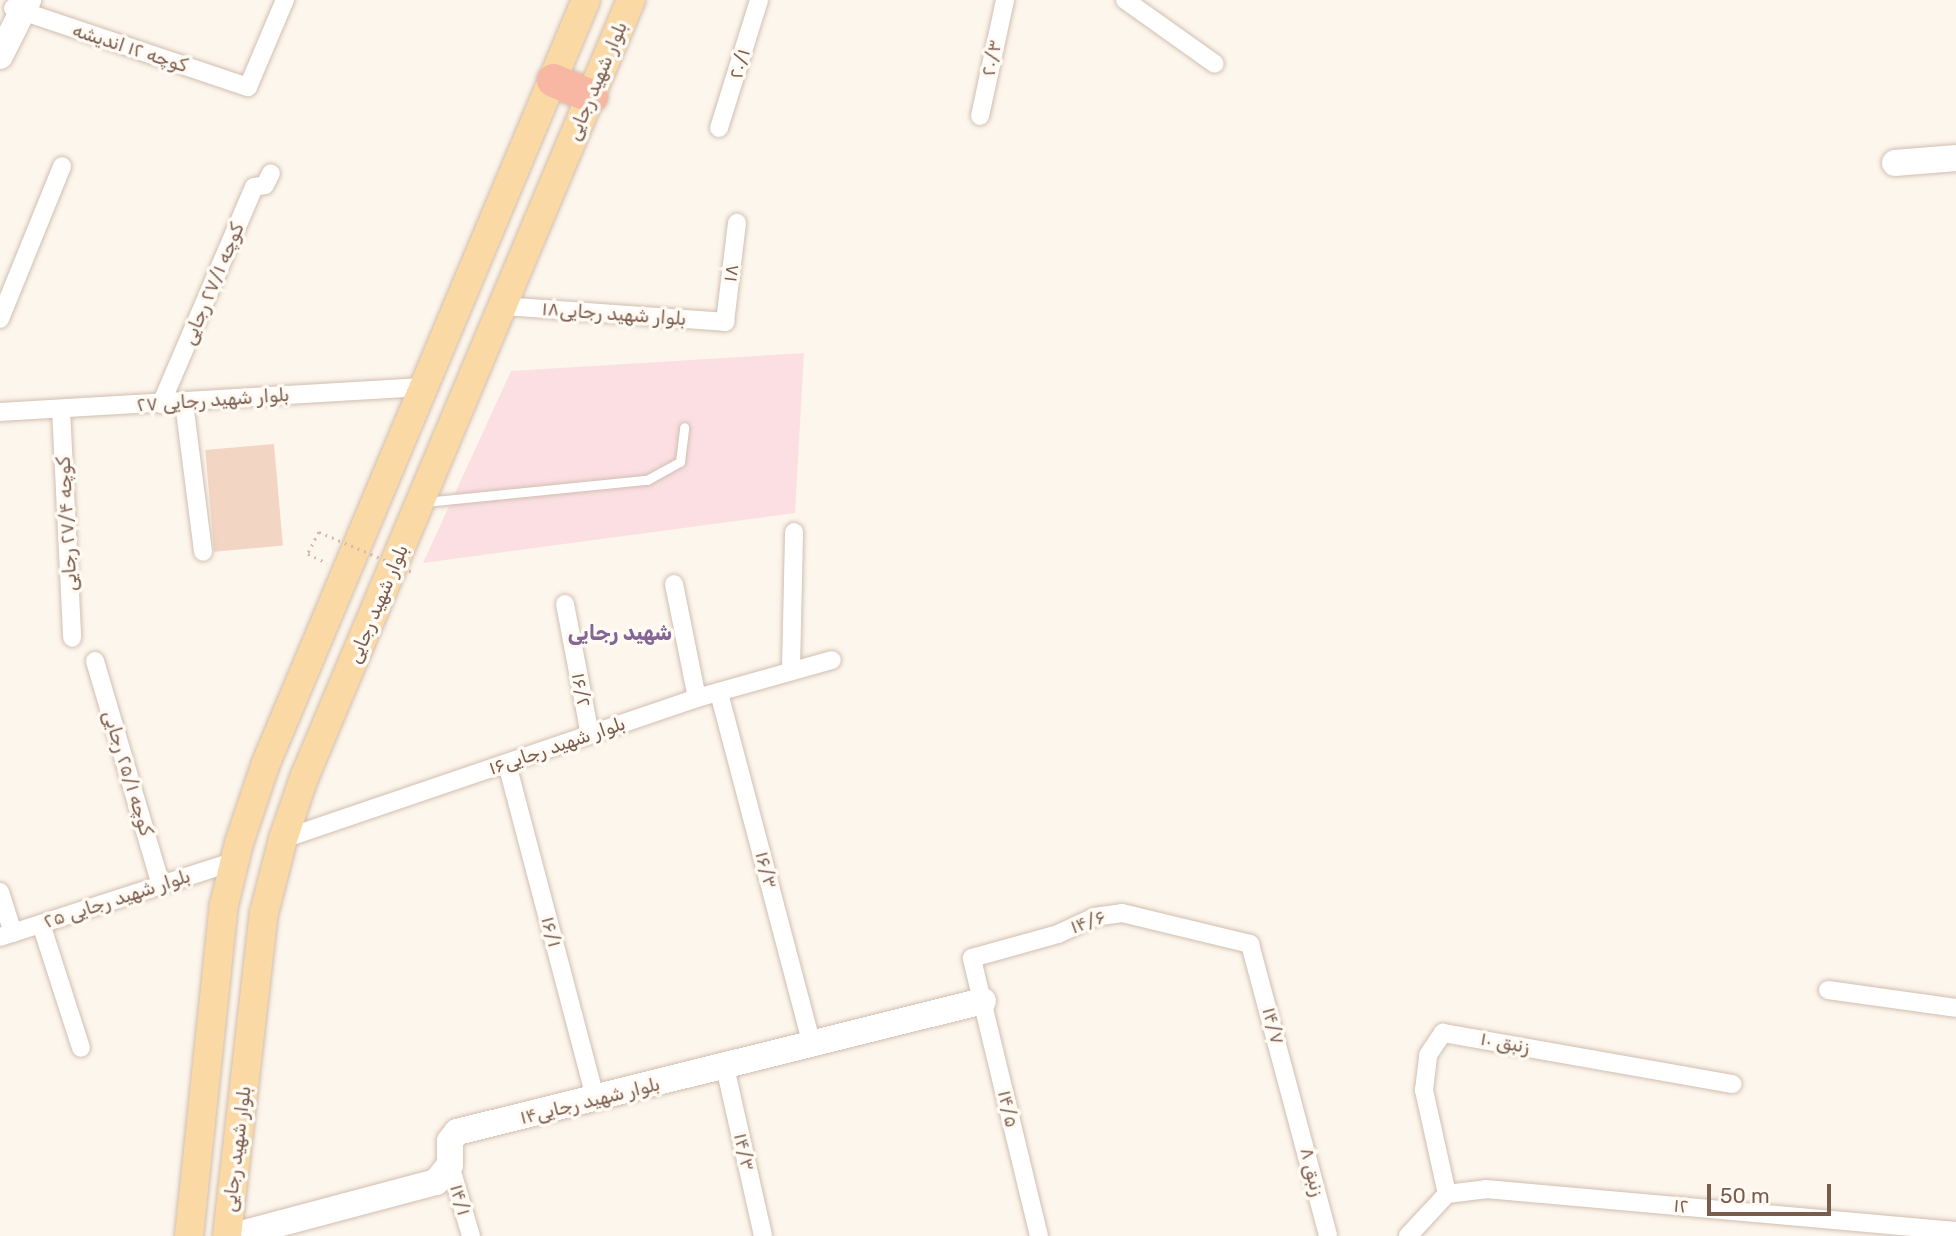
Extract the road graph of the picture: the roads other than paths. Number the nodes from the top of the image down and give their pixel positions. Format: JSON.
{"nodes":[{"id":1,"x":285,"y":0,"type":"edge"},
{"id":2,"x":586,"y":0,"type":"edge"},
{"id":3,"x":631,"y":0,"type":"edge"},
{"id":4,"x":759,"y":0,"type":"edge"},
{"id":5,"x":1005,"y":0,"type":"edge"},
{"id":6,"x":1125,"y":0,"type":"edge"},
{"id":7,"x":16,"y":8,"type":"edge"},
{"id":8,"x":0,"y":56,"type":"edge"},
{"id":9,"x":1215,"y":64,"type":"dead end"},
{"id":10,"x":553,"y":80,"type":"junction"},
{"id":11,"x":591,"y":96,"type":"junction"},
{"id":12,"x":979,"y":116,"type":"dead end"},
{"id":13,"x":719,"y":128,"type":"dead end"},
{"id":14,"x":1956,"y":158,"type":"edge"},
{"id":15,"x":1895,"y":163,"type":"dead end"},
{"id":16,"x":62,"y":166,"type":"dead end"},
{"id":17,"x":271,"y":173,"type":"dead end"},
{"id":18,"x":737,"y":223,"type":"dead end"},
{"id":19,"x":503,"y":306,"type":"junction"},
{"id":20,"x":0,"y":319,"type":"edge"},
{"id":21,"x":724,"y":323,"type":"joint"},
{"id":22,"x":426,"y":387,"type":"junction"},
{"id":23,"x":184,"y":402,"type":"junction"},
{"id":24,"x":161,"y":404,"type":"junction"},
{"id":25,"x":61,"y":409,"type":"junction"},
{"id":26,"x":0,"y":412,"type":"edge"},
{"id":27,"x":684,"y":427,"type":"dead end"},
{"id":28,"x":421,"y":502,"type":"junction"},
{"id":29,"x":794,"y":532,"type":"dead end"},
{"id":30,"x":203,"y":552,"type":"dead end"},
{"id":31,"x":674,"y":584,"type":"dead end"},
{"id":32,"x":565,"y":604,"type":"dead end"},
{"id":33,"x":72,"y":638,"type":"dead end"},
{"id":34,"x":832,"y":660,"type":"dead end"},
{"id":35,"x":95,"y":662,"type":"dead end"},
{"id":36,"x":790,"y":668,"type":"junction"},
{"id":37,"x":719,"y":694,"type":"junction"},
{"id":38,"x":697,"y":698,"type":"junction"},
{"id":39,"x":590,"y":735,"type":"junction"},
{"id":40,"x":507,"y":764,"type":"junction"},
{"id":41,"x":283,"y":839,"type":"junction"},
{"id":42,"x":235,"y":861,"type":"junction"},
{"id":43,"x":161,"y":885,"type":"junction"},
{"id":44,"x":0,"y":892,"type":"edge"},
{"id":45,"x":41,"y":923,"type":"junction"},
{"id":46,"x":6,"y":935,"type":"edge"},
{"id":47,"x":1250,"y":944,"type":"joint"},
{"id":48,"x":1828,"y":990,"type":"dead end"},
{"id":49,"x":983,"y":1001,"type":"junction"},
{"id":50,"x":1956,"y":1008,"type":"edge"},
{"id":51,"x":812,"y":1046,"type":"junction"},
{"id":52,"x":81,"y":1048,"type":"dead end"},
{"id":53,"x":725,"y":1067,"type":"junction"},
{"id":54,"x":1734,"y":1084,"type":"dead end"},
{"id":55,"x":596,"y":1101,"type":"junction"},
{"id":56,"x":1296,"y":1108,"type":"joint"},
{"id":57,"x":450,"y":1165,"type":"junction"},
{"id":58,"x":1447,"y":1194,"type":"junction"},
{"id":59,"x":1956,"y":1231,"type":"edge"},
{"id":60,"x":189,"y":1236,"type":"edge"},
{"id":61,"x":227,"y":1236,"type":"edge"},
{"id":62,"x":233,"y":1236,"type":"edge"},
{"id":63,"x":471,"y":1236,"type":"edge"},
{"id":64,"x":763,"y":1236,"type":"edge"},
{"id":65,"x":1039,"y":1236,"type":"edge"},
{"id":66,"x":1328,"y":1236,"type":"edge"},
{"id":67,"x":1408,"y":1236,"type":"edge"}],
"edges":[{"from":1,"to":7,"type":"street","name":"کوچه ۱۲ اندیشه"},
{"from":2,"to":10,"type":"main road","name":"بلوار شهید رجایی"},
{"from":3,"to":11,"type":"main road","name":"بلوار شهید رجایی"},
{"from":4,"to":13,"type":"street","name":"۲۰/۱"},
{"from":5,"to":12,"type":"street","name":"۲۰/۳"},
{"from":6,"to":9,"type":"street"},
{"from":7,"to":8,"type":"street"},
{"from":10,"to":11,"type":"highway"},
{"from":10,"to":22,"type":"main road","name":"بلوار شهید رجایی"},
{"from":11,"to":19,"type":"main road","name":"بلوار شهید رجایی"},
{"from":14,"to":15,"type":"street"},
{"from":16,"to":20,"type":"street"},
{"from":17,"to":24,"type":"street","name":"کوچه ۲۷/۱ رجایی"},
{"from":18,"to":21,"type":"street","name":"۱۸"},
{"from":19,"to":21,"type":"street","name":"بلوار شهید رجایی۱۸"},
{"from":19,"to":28,"type":"main road","name":"بلوار شهید رجایی"},
{"from":22,"to":23,"type":"street","name":"۲۷ بلوار شهید رجایی"},
{"from":22,"to":42,"type":"main road","name":"بلوار شهید رجایی"},
{"from":23,"to":24,"type":"street","name":"۲۷ بلوار شهید رجایی"},
{"from":23,"to":30,"type":"street"},
{"from":24,"to":25,"type":"street","name":"۲۷ بلوار شهید رجایی"},
{"from":25,"to":26,"type":"street","name":"۲۷ بلوار شهید رجایی"},
{"from":25,"to":33,"type":"street","name":"کوچه ۲۷/۴ رجایی"},
{"from":27,"to":28,"type":"lane"},
{"from":28,"to":41,"type":"main road","name":"بلوار شهید رجایی"},
{"from":29,"to":36,"type":"street"},
{"from":31,"to":38,"type":"street"},
{"from":32,"to":39,"type":"street","name":"۱۶/۲"},
{"from":34,"to":36,"type":"street","name":"بلوار شهید رجایی۱۶"},
{"from":35,"to":43,"type":"street","name":"کوچه ۲۵/۱ رجایی"},
{"from":36,"to":37,"type":"street","name":"بلوار شهید رجایی۱۶"},
{"from":37,"to":38,"type":"street","name":"بلوار شهید رجایی۱۶"},
{"from":37,"to":51,"type":"street","name":"۱۶/۳"},
{"from":38,"to":39,"type":"street","name":"بلوار شهید رجایی۱۶"},
{"from":39,"to":40,"type":"street","name":"بلوار شهید رجایی۱۶"},
{"from":40,"to":41,"type":"street","name":"بلوار شهید رجایی۱۶"},
{"from":40,"to":55,"type":"street","name":"۱۶/۱"},
{"from":41,"to":61,"type":"main road","name":"بلوار شهید رجایی"},
{"from":42,"to":43,"type":"street","name":"۲۵ بلوار شهید رجایی"},
{"from":42,"to":60,"type":"main road","name":"بلوار شهید رجایی"},
{"from":43,"to":45,"type":"street","name":"۲۵ بلوار شهید رجایی"},
{"from":44,"to":46,"type":"street"},
{"from":45,"to":46,"type":"street","name":"۲۵ بلوار شهید رجایی"},
{"from":45,"to":52,"type":"street"},
{"from":47,"to":49,"type":"street","name":"۱۴/۶"},
{"from":47,"to":56,"type":"street","name":"۱۴/۷"},
{"from":48,"to":50,"type":"street"},
{"from":49,"to":51,"type":"street","name":"بلوار شهید رجایی۱۴"},
{"from":49,"to":65,"type":"street","name":"۱۴/۵"},
{"from":51,"to":53,"type":"street","name":"بلوار شهید رجایی۱۴"},
{"from":53,"to":55,"type":"street","name":"بلوار شهید رجایی۱۴"},
{"from":53,"to":64,"type":"street","name":"۱۴/۳"},
{"from":54,"to":58,"type":"street","name":"زنبق ۱۰"},
{"from":55,"to":57,"type":"street","name":"بلوار شهید رجایی۱۴"},
{"from":56,"to":66,"type":"street","name":"زنبق ۸"},
{"from":57,"to":62,"type":"street"},
{"from":57,"to":63,"type":"street","name":"۱۴/۱"},
{"from":58,"to":59,"type":"street","name":"۱۲"},
{"from":58,"to":67,"type":"street"}]}
